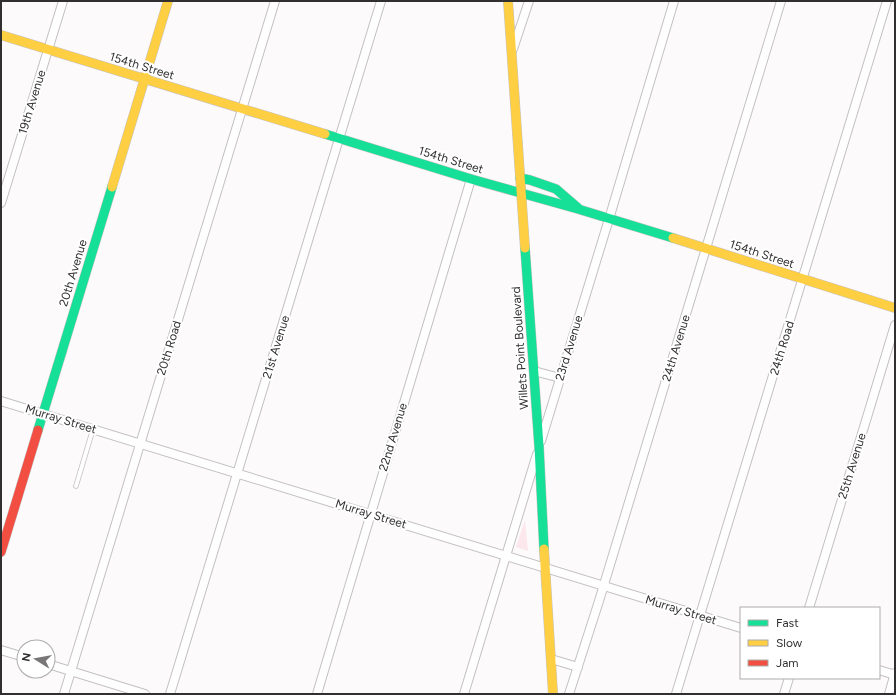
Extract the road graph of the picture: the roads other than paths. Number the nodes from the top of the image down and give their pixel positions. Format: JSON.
{"nodes":[{"id":1,"x":63,"y":1,"type":"edge"},
{"id":2,"x":168,"y":1,"type":"edge"},
{"id":3,"x":274,"y":1,"type":"edge"},
{"id":4,"x":381,"y":1,"type":"edge"},
{"id":5,"x":508,"y":1,"type":"edge"},
{"id":6,"x":529,"y":1,"type":"edge"},
{"id":7,"x":674,"y":1,"type":"edge"},
{"id":8,"x":781,"y":1,"type":"edge"},
{"id":9,"x":887,"y":1,"type":"edge"},
{"id":10,"x":1,"y":35,"type":"edge"},
{"id":11,"x":48,"y":49,"type":"junction"},
{"id":12,"x":511,"y":56,"type":"junction"},
{"id":13,"x":145,"y":79,"type":"junction"},
{"id":14,"x":242,"y":109,"type":"junction"},
{"id":15,"x":339,"y":138,"type":"junction"},
{"id":16,"x":520,"y":178,"type":"junction"},
{"id":17,"x":471,"y":180,"type":"junction"},
{"id":18,"x":521,"y":193,"type":"junction"},
{"id":19,"x":1,"y":203,"type":"edge"},
{"id":20,"x":582,"y":211,"type":"junction"},
{"id":21,"x":609,"y":219,"type":"junction"},
{"id":22,"x":706,"y":248,"type":"junction"},
{"id":23,"x":803,"y":279,"type":"junction"},
{"id":24,"x":895,"y":308,"type":"edge"},
{"id":25,"x":895,"y":325,"type":"edge"},
{"id":26,"x":534,"y":371,"type":"junction"},
{"id":27,"x":560,"y":378,"type":"junction"},
{"id":28,"x":1,"y":401,"type":"edge"},
{"id":29,"x":43,"y":414,"type":"junction"},
{"id":30,"x":93,"y":429,"type":"junction"},
{"id":31,"x":140,"y":443,"type":"junction"},
{"id":32,"x":539,"y":446,"type":"junction"},
{"id":33,"x":237,"y":473,"type":"junction"},
{"id":34,"x":76,"y":486,"type":"dead end"},
{"id":35,"x":370,"y":514,"type":"junction"},
{"id":36,"x":1,"y":552,"type":"edge"},
{"id":37,"x":505,"y":556,"type":"junction"},
{"id":38,"x":545,"y":569,"type":"junction"},
{"id":39,"x":603,"y":586,"type":"junction"},
{"id":40,"x":809,"y":607,"type":"edge"},
{"id":41,"x":700,"y":616,"type":"junction"},
{"id":42,"x":740,"y":628,"type":"edge"},
{"id":43,"x":1,"y":650,"type":"edge"},
{"id":44,"x":16,"y":655,"type":"edge"},
{"id":45,"x":551,"y":659,"type":"junction"},
{"id":46,"x":56,"y":666,"type":"edge"},
{"id":47,"x":578,"y":667,"type":"junction"},
{"id":48,"x":880,"y":670,"type":"edge"},
{"id":49,"x":71,"y":671,"type":"junction"},
{"id":50,"x":895,"y":675,"type":"edge"},
{"id":51,"x":789,"y":679,"type":"edge"},
{"id":52,"x":64,"y":694,"type":"edge"},
{"id":53,"x":145,"y":694,"type":"edge"},
{"id":54,"x":170,"y":694,"type":"edge"},
{"id":55,"x":317,"y":694,"type":"edge"},
{"id":56,"x":464,"y":694,"type":"edge"},
{"id":57,"x":553,"y":694,"type":"edge"},
{"id":58,"x":569,"y":694,"type":"edge"},
{"id":59,"x":676,"y":694,"type":"edge"},
{"id":60,"x":784,"y":694,"type":"edge"},
{"id":61,"x":889,"y":694,"type":"edge"}],
"edges":[{"from":1,"to":11,"type":"street","name":"19th Avenue"},
{"from":2,"to":13,"type":"street","name":"20th Avenue"},
{"from":3,"to":14,"type":"street","name":"20th Road"},
{"from":4,"to":15,"type":"street","name":"21st Avenue"},
{"from":5,"to":12,"type":"street","name":"Willets Point Boulevard"},
{"from":6,"to":12,"type":"street"},
{"from":7,"to":21,"type":"street","name":"23rd Avenue"},
{"from":8,"to":22,"type":"street","name":"24th Avenue"},
{"from":9,"to":23,"type":"street","name":"24th Road"},
{"from":10,"to":11,"type":"street","name":"154th Street"},
{"from":11,"to":13,"type":"street","name":"154th Street"},
{"from":11,"to":19,"type":"street","name":"19th Avenue"},
{"from":12,"to":16,"type":"street","name":"Willets Point Boulevard"},
{"from":13,"to":14,"type":"street","name":"154th Street"},
{"from":13,"to":29,"type":"street","name":"20th Avenue"},
{"from":14,"to":15,"type":"street","name":"154th Street"},
{"from":14,"to":31,"type":"street","name":"20th Road"},
{"from":15,"to":17,"type":"street","name":"154th Street"},
{"from":15,"to":33,"type":"street","name":"21st Avenue"},
{"from":16,"to":18,"type":"street","name":"Willets Point Boulevard"},
{"from":16,"to":20,"type":"street"},
{"from":17,"to":18,"type":"street","name":"154th Street"},
{"from":17,"to":35,"type":"street","name":"22nd Avenue"},
{"from":18,"to":20,"type":"street","name":"154th Street"},
{"from":18,"to":26,"type":"street","name":"Willets Point Boulevard"},
{"from":20,"to":21,"type":"street","name":"154th Street"},
{"from":21,"to":22,"type":"street","name":"154th Street"},
{"from":21,"to":27,"type":"street","name":"23rd Avenue"},
{"from":22,"to":23,"type":"street","name":"154th Street"},
{"from":22,"to":39,"type":"street","name":"24th Avenue"},
{"from":23,"to":24,"type":"street","name":"154th Street"},
{"from":23,"to":41,"type":"street","name":"24th Road"},
{"from":25,"to":40,"type":"street","name":"25th Avenue"},
{"from":26,"to":27,"type":"street"},
{"from":26,"to":32,"type":"street","name":"Willets Point Boulevard"},
{"from":27,"to":32,"type":"street","name":"23rd Avenue"},
{"from":28,"to":29,"type":"street","name":"Murray Street"},
{"from":29,"to":30,"type":"street","name":"Murray Street"},
{"from":29,"to":36,"type":"street","name":"20th Avenue"},
{"from":30,"to":31,"type":"street","name":"Murray Street"},
{"from":30,"to":34,"type":"lane"},
{"from":31,"to":33,"type":"street","name":"Murray Street"},
{"from":31,"to":49,"type":"street","name":"20th Road"},
{"from":32,"to":37,"type":"street","name":"23rd Avenue"},
{"from":32,"to":38,"type":"street","name":"Willets Point Boulevard"},
{"from":33,"to":35,"type":"street","name":"Murray Street"},
{"from":33,"to":54,"type":"street","name":"21st Avenue"},
{"from":35,"to":37,"type":"street","name":"Murray Street"},
{"from":35,"to":55,"type":"street","name":"22nd Avenue"},
{"from":37,"to":38,"type":"street","name":"Murray Street"},
{"from":37,"to":56,"type":"street","name":"23rd Avenue"},
{"from":38,"to":39,"type":"street","name":"Murray Street"},
{"from":38,"to":45,"type":"street","name":"Willets Point Boulevard"},
{"from":39,"to":41,"type":"street","name":"Murray Street"},
{"from":39,"to":47,"type":"street","name":"24th Avenue"},
{"from":41,"to":42,"type":"street","name":"Murray Street"},
{"from":41,"to":59,"type":"street","name":"24th Road"},
{"from":43,"to":44,"type":"street"},
{"from":45,"to":47,"type":"street"},
{"from":45,"to":57,"type":"street","name":"Willets Point Boulevard"},
{"from":46,"to":49,"type":"street"},
{"from":47,"to":58,"type":"street","name":"24th Avenue"},
{"from":48,"to":50,"type":"street"},
{"from":49,"to":52,"type":"street","name":"20th Road"},
{"from":49,"to":53,"type":"street"},
{"from":50,"to":61,"type":"street"},
{"from":51,"to":60,"type":"street"}]}
